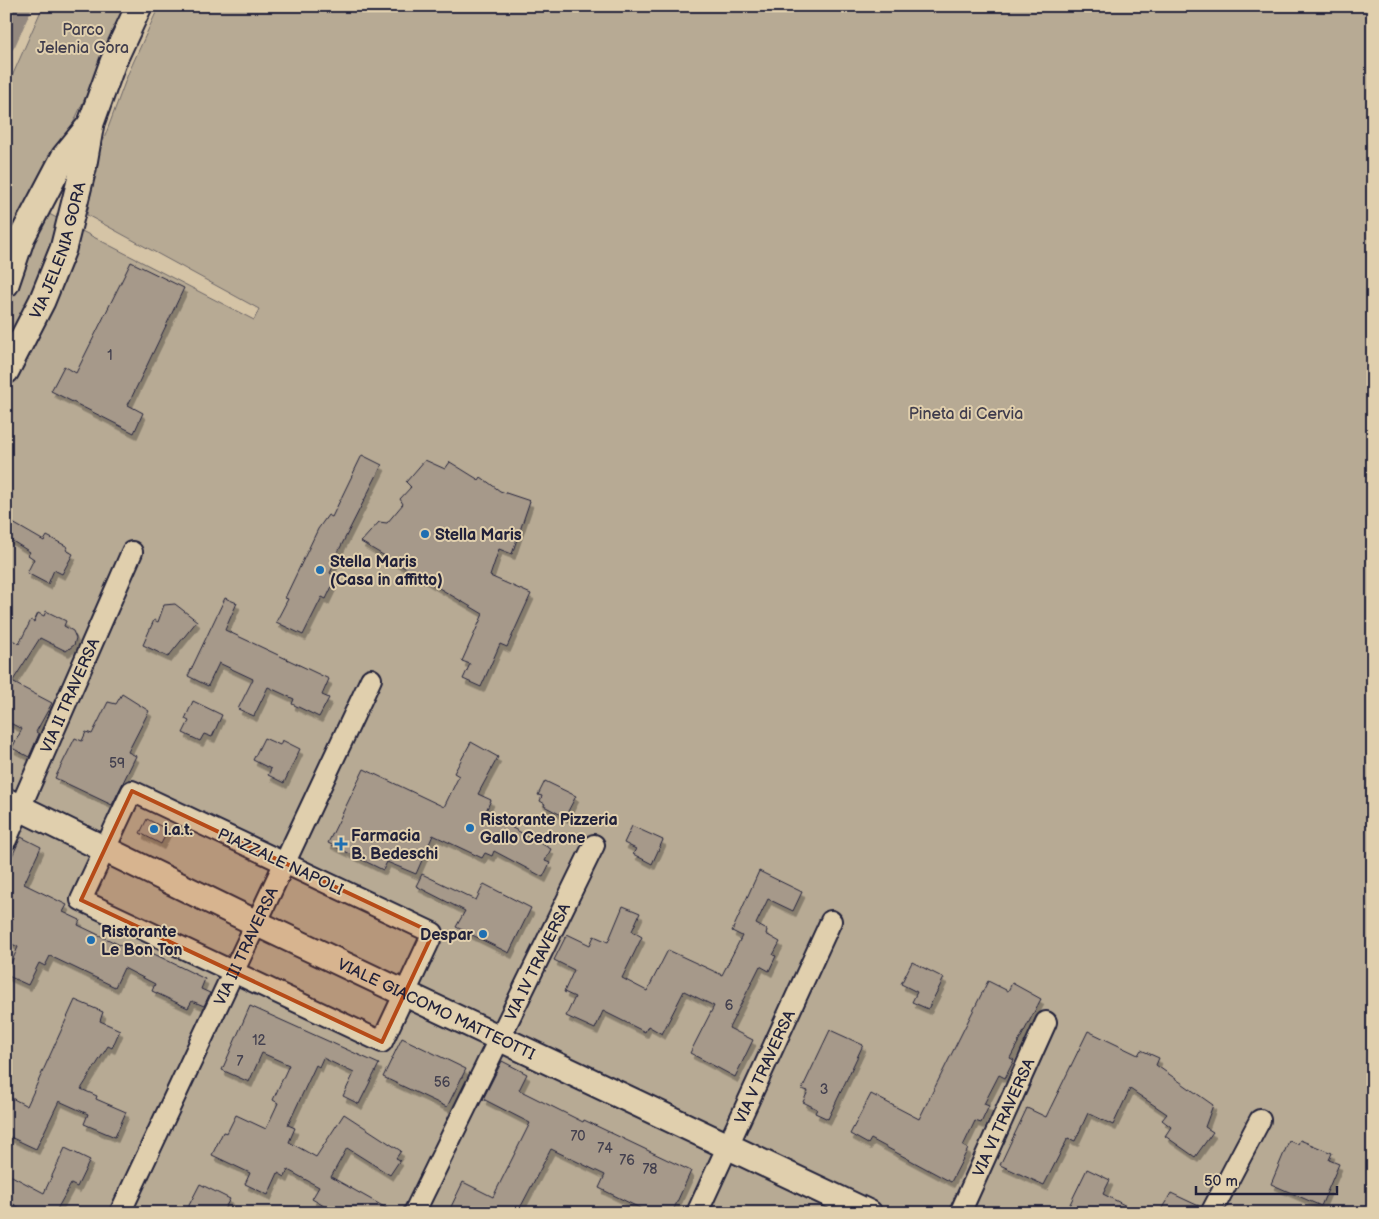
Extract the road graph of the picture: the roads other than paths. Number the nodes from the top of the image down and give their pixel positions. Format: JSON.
{"nodes":[{"id":1,"x":139,"y":6,"type":"edge"},
{"id":2,"x":91,"y":123,"type":"junction"},
{"id":3,"x":6,"y":284,"type":"edge"},
{"id":4,"x":6,"y":371,"type":"edge"},
{"id":5,"x":132,"y":552,"type":"dead end"},
{"id":6,"x":371,"y":679,"type":"dead end"},
{"id":7,"x":14,"y":805,"type":"edge"},
{"id":8,"x":6,"y":840,"type":"edge"},
{"id":9,"x":594,"y":845,"type":"dead end"},
{"id":10,"x":105,"y":850,"type":"junction"},
{"id":11,"x":283,"y":862,"type":"junction"},
{"id":12,"x":831,"y":921,"type":"dead end"},
{"id":13,"x":256,"y":923,"type":"junction"},
{"id":14,"x":233,"y":972,"type":"junction"},
{"id":15,"x":405,"y":992,"type":"junction"},
{"id":16,"x":1046,"y":1022,"type":"dead end"},
{"id":17,"x":498,"y":1037,"type":"junction"},
{"id":18,"x":1260,"y":1120,"type":"dead end"},
{"id":19,"x":727,"y":1146,"type":"junction"},
{"id":20,"x":120,"y":1213,"type":"edge"},
{"id":21,"x":414,"y":1213,"type":"edge"},
{"id":22,"x":697,"y":1213,"type":"edge"},
{"id":23,"x":869,"y":1213,"type":"edge"},
{"id":24,"x":960,"y":1213,"type":"edge"},
{"id":25,"x":1211,"y":1213,"type":"edge"}],
"edges":[{"from":1,"to":2,"type":"street","name":"VIA JELENIA GORA"},
{"from":2,"to":3,"type":"street","name":"VIA JELENIA GORA"},
{"from":2,"to":4,"type":"street","name":"VIA JELENIA GORA"},
{"from":5,"to":7,"type":"street","name":"VIA II TRAVERSA"},
{"from":6,"to":11,"type":"street","name":"VIA III TRAVERSA"},
{"from":7,"to":8,"type":"street","name":"VIA II TRAVERSA"},
{"from":7,"to":10,"type":"street","name":"VIALE GIACOMO MATTEOTTI"},
{"from":9,"to":17,"type":"street","name":"VIA IV TRAVERSA"},
{"from":10,"to":11,"type":"street","name":"PIAZZALE NAPOLI"},
{"from":10,"to":13,"type":"street","name":"VIALE GIACOMO MATTEOTTI"},
{"from":10,"to":14,"type":"street","name":"PIAZZALE NAPOLI"},
{"from":11,"to":13,"type":"street","name":"VIA III TRAVERSA"},
{"from":11,"to":15,"type":"street","name":"PIAZZALE NAPOLI"},
{"from":12,"to":19,"type":"street","name":"VIA V TRAVERSA"},
{"from":13,"to":14,"type":"street","name":"VIA III TRAVERSA"},
{"from":13,"to":15,"type":"street","name":"VIALE GIACOMO MATTEOTTI"},
{"from":14,"to":15,"type":"street","name":"PIAZZALE NAPOLI"},
{"from":14,"to":20,"type":"street","name":"VIA III TRAVERSA"},
{"from":15,"to":17,"type":"street","name":"VIALE GIACOMO MATTEOTTI"},
{"from":16,"to":24,"type":"street","name":"VIA VI TRAVERSA"},
{"from":17,"to":19,"type":"street","name":"VIALE GIACOMO MATTEOTTI"},
{"from":17,"to":21,"type":"street","name":"VIA IV TRAVERSA"},
{"from":18,"to":25,"type":"street"},
{"from":19,"to":22,"type":"street","name":"VIA V TRAVERSA"},
{"from":19,"to":23,"type":"street","name":"VIALE GIACOMO MATTEOTTI"}]}
